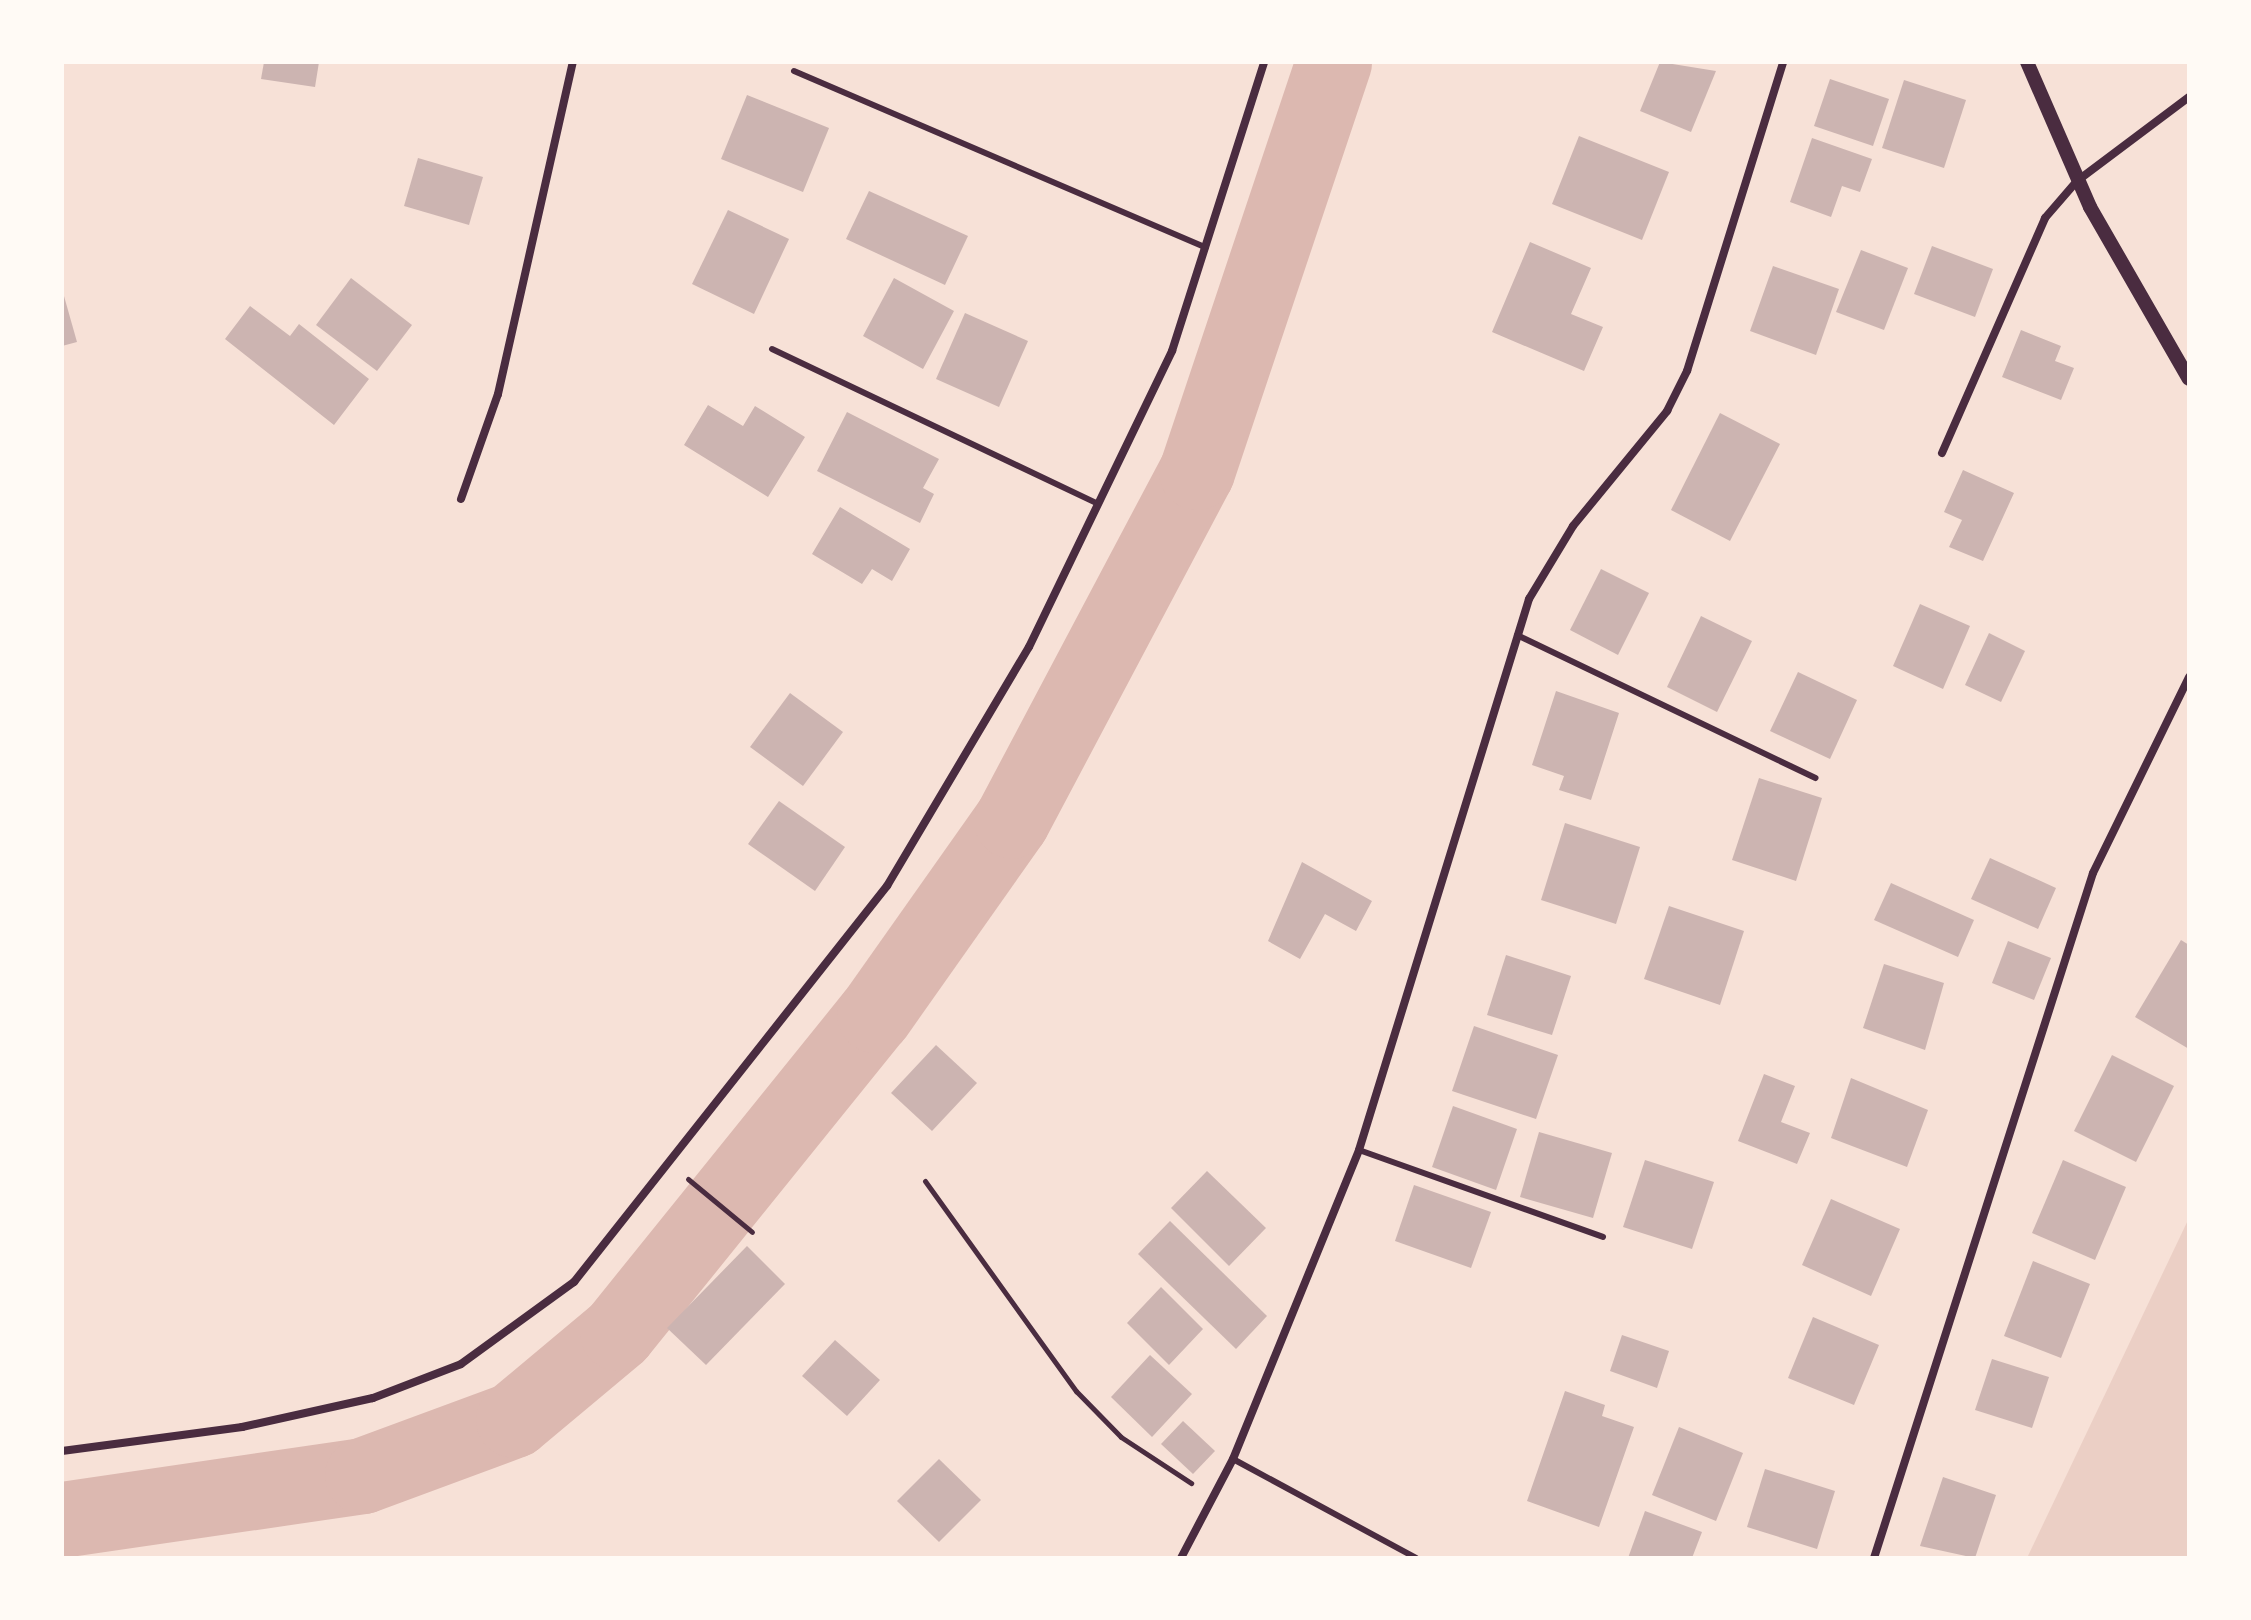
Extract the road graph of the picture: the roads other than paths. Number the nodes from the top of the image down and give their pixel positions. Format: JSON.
{"nodes":[{"id":1,"x":573,"y":62,"type":"edge"},
{"id":2,"x":1264,"y":62,"type":"edge"},
{"id":3,"x":1783,"y":62,"type":"edge"},
{"id":4,"x":2027,"y":62,"type":"edge"},
{"id":5,"x":794,"y":71,"type":"dead end"},
{"id":6,"x":2189,"y":97,"type":"edge"},
{"id":7,"x":2077,"y":181,"type":"junction"},
{"id":8,"x":1206,"y":248,"type":"junction"},
{"id":9,"x":772,"y":349,"type":"dead end"},
{"id":10,"x":2189,"y":379,"type":"edge"},
{"id":11,"x":1942,"y":453,"type":"dead end"},
{"id":12,"x":461,"y":499,"type":"dead end"},
{"id":13,"x":1098,"y":504,"type":"junction"},
{"id":14,"x":1517,"y":635,"type":"junction"},
{"id":15,"x":2189,"y":677,"type":"edge"},
{"id":16,"x":1816,"y":778,"type":"dead end"},
{"id":17,"x":1359,"y":1150,"type":"junction"},
{"id":18,"x":1603,"y":1237,"type":"dead end"},
{"id":19,"x":62,"y":1451,"type":"edge"},
{"id":20,"x":1233,"y":1459,"type":"junction"},
{"id":21,"x":1181,"y":1558,"type":"edge"},
{"id":22,"x":1416,"y":1558,"type":"edge"},
{"id":23,"x":1874,"y":1558,"type":"edge"}],
"edges":[{"from":1,"to":12,"type":"street"},
{"from":2,"to":8,"type":"street"},
{"from":3,"to":14,"type":"street"},
{"from":4,"to":7,"type":"street"},
{"from":5,"to":8,"type":"lane"},
{"from":6,"to":7,"type":"street"},
{"from":7,"to":10,"type":"street"},
{"from":7,"to":11,"type":"street"},
{"from":8,"to":13,"type":"street"},
{"from":9,"to":13,"type":"lane"},
{"from":13,"to":19,"type":"street"},
{"from":14,"to":16,"type":"lane"},
{"from":14,"to":17,"type":"street"},
{"from":15,"to":23,"type":"street"},
{"from":17,"to":18,"type":"lane"},
{"from":17,"to":20,"type":"street"},
{"from":20,"to":21,"type":"street"},
{"from":20,"to":22,"type":"lane"}]}
